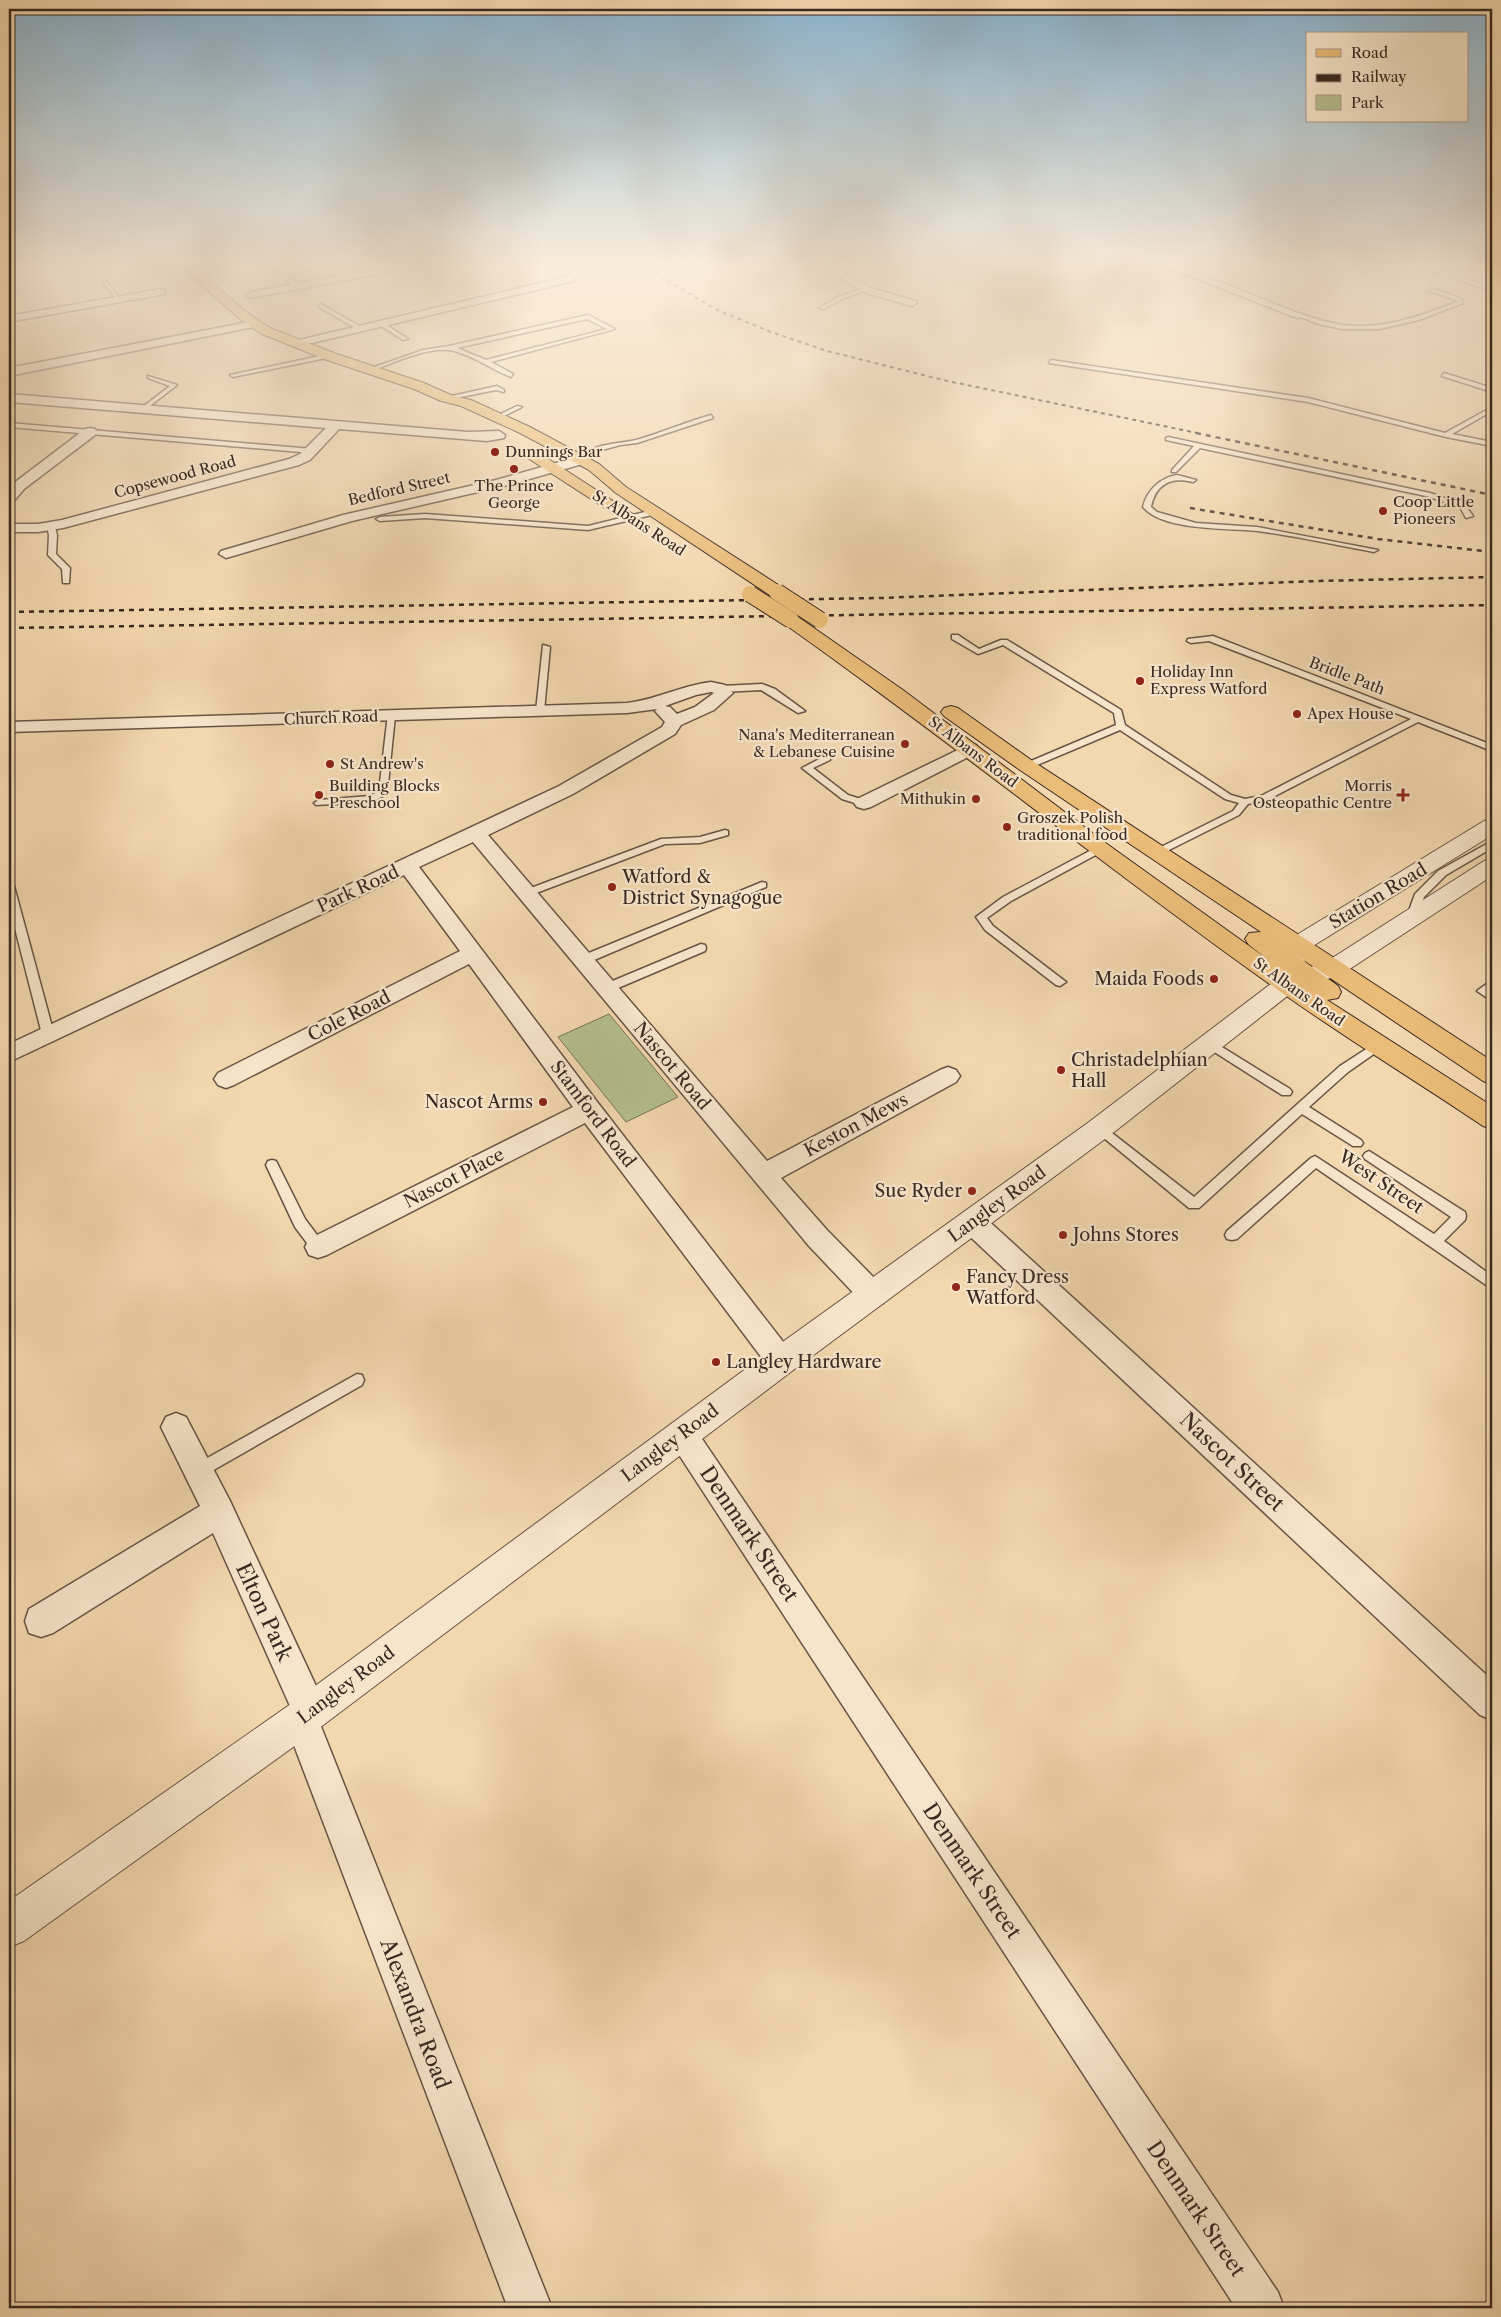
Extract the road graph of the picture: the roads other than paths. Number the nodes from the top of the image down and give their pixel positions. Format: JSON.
{"nodes":[{"id":1,"x":248,"y":372,"type":"edge"},
{"id":2,"x":378,"y":372,"type":"edge"},
{"id":3,"x":508,"y":372,"type":"edge"},
{"id":4,"x":1119,"y":372,"type":"edge"},
{"id":5,"x":511,"y":374,"type":"dead end"},
{"id":6,"x":234,"y":375,"type":"dead end"},
{"id":7,"x":1444,"y":375,"type":"dead end"},
{"id":8,"x":150,"y":377,"type":"dead end"},
{"id":9,"x":1492,"y":390,"type":"edge"},
{"id":10,"x":502,"y":391,"type":"dead end"},
{"id":11,"x":9,"y":398,"type":"edge"},
{"id":12,"x":446,"y":398,"type":"junction"},
{"id":13,"x":518,"y":407,"type":"dead end"},
{"id":14,"x":1492,"y":409,"type":"edge"},
{"id":15,"x":142,"y":410,"type":"junction"},
{"id":16,"x":711,"y":417,"type":"dead end"},
{"id":17,"x":504,"y":420,"type":"junction"},
{"id":18,"x":9,"y":425,"type":"edge"},
{"id":19,"x":335,"y":426,"type":"junction"},
{"id":20,"x":90,"y":432,"type":"junction"},
{"id":21,"x":499,"y":435,"type":"junction"},
{"id":22,"x":1446,"y":435,"type":"junction"},
{"id":23,"x":1168,"y":439,"type":"dead end"},
{"id":24,"x":635,"y":442,"type":"junction"},
{"id":25,"x":1492,"y":444,"type":"edge"},
{"id":26,"x":1199,"y":445,"type":"junction"},
{"id":27,"x":312,"y":450,"type":"junction"},
{"id":28,"x":622,"y":451,"type":"dead end"},
{"id":29,"x":588,"y":459,"type":"junction"},
{"id":30,"x":554,"y":468,"type":"junction"},
{"id":31,"x":1174,"y":472,"type":"dead end"},
{"id":32,"x":1194,"y":480,"type":"dead end"},
{"id":33,"x":9,"y":498,"type":"edge"},
{"id":34,"x":653,"y":512,"type":"junction"},
{"id":35,"x":1469,"y":516,"type":"dead end"},
{"id":36,"x":631,"y":518,"type":"junction"},
{"id":37,"x":380,"y":519,"type":"dead end"},
{"id":38,"x":51,"y":527,"type":"junction"},
{"id":39,"x":9,"y":528,"type":"edge"},
{"id":40,"x":647,"y":528,"type":"dead end"},
{"id":41,"x":1374,"y":550,"type":"dead end"},
{"id":42,"x":226,"y":554,"type":"dead end"},
{"id":43,"x":66,"y":581,"type":"dead end"},
{"id":44,"x":734,"y":584,"type":"dead end"},
{"id":45,"x":955,"y":637,"type":"dead end"},
{"id":46,"x":1191,"y":641,"type":"dead end"},
{"id":47,"x":546,"y":647,"type":"dead end"},
{"id":48,"x":722,"y":689,"type":"junction"},
{"id":49,"x":653,"y":704,"type":"junction"},
{"id":50,"x":540,"y":711,"type":"junction"},
{"id":51,"x":801,"y":711,"type":"dead end"},
{"id":52,"x":391,"y":716,"type":"junction"},
{"id":53,"x":1418,"y":719,"type":"junction"},
{"id":54,"x":674,"y":721,"type":"junction"},
{"id":55,"x":1120,"y":726,"type":"junction"},
{"id":56,"x":9,"y":727,"type":"edge"},
{"id":57,"x":1492,"y":748,"type":"edge"},
{"id":58,"x":970,"y":749,"type":"junction"},
{"id":59,"x":827,"y":758,"type":"dead end"},
{"id":60,"x":1027,"y":766,"type":"junction"},
{"id":61,"x":864,"y":802,"type":"joint"},
{"id":62,"x":1245,"y":802,"type":"junction"},
{"id":63,"x":319,"y":803,"type":"dead end"},
{"id":64,"x":1492,"y":826,"type":"edge"},
{"id":65,"x":476,"y":833,"type":"junction"},
{"id":66,"x":725,"y":833,"type":"dead end"},
{"id":67,"x":1492,"y":844,"type":"edge"},
{"id":68,"x":1099,"y":849,"type":"junction"},
{"id":69,"x":1157,"y":852,"type":"junction"},
{"id":70,"x":407,"y":865,"type":"junction"},
{"id":71,"x":1492,"y":866,"type":"edge"},
{"id":72,"x":762,"y":885,"type":"dead end"},
{"id":73,"x":9,"y":886,"type":"edge"},
{"id":74,"x":527,"y":893,"type":"junction"},
{"id":75,"x":1410,"y":920,"type":"junction"},
{"id":76,"x":701,"y":948,"type":"dead end"},
{"id":77,"x":472,"y":954,"type":"junction"},
{"id":78,"x":583,"y":960,"type":"junction"},
{"id":79,"x":1296,"y":967,"type":"junction"},
{"id":80,"x":1334,"y":968,"type":"junction"},
{"id":81,"x":1060,"y":982,"type":"dead end"},
{"id":82,"x":1492,"y":984,"type":"edge"},
{"id":83,"x":607,"y":988,"type":"junction"},
{"id":84,"x":1492,"y":997,"type":"edge"},
{"id":85,"x":48,"y":1034,"type":"junction"},
{"id":86,"x":1209,"y":1043,"type":"junction"},
{"id":87,"x":1377,"y":1046,"type":"junction"},
{"id":88,"x":9,"y":1054,"type":"edge"},
{"id":89,"x":1492,"y":1074,"type":"edge"},
{"id":90,"x":948,"y":1076,"type":"dead end"},
{"id":91,"x":1427,"y":1076,"type":"junction"},
{"id":92,"x":226,"y":1079,"type":"dead end"},
{"id":93,"x":1286,"y":1092,"type":"dead end"},
{"id":94,"x":1301,"y":1108,"type":"junction"},
{"id":95,"x":589,"y":1110,"type":"junction"},
{"id":96,"x":1492,"y":1120,"type":"edge"},
{"id":97,"x":1099,"y":1129,"type":"junction"},
{"id":98,"x":1357,"y":1143,"type":"dead end"},
{"id":99,"x":1369,"y":1156,"type":"dead end"},
{"id":100,"x":272,"y":1164,"type":"dead end"},
{"id":101,"x":764,"y":1175,"type":"junction"},
{"id":102,"x":972,"y":1222,"type":"junction"},
{"id":103,"x":1232,"y":1235,"type":"dead end"},
{"id":104,"x":1434,"y":1242,"type":"junction"},
{"id":105,"x":318,"y":1247,"type":"joint"},
{"id":106,"x":1492,"y":1283,"type":"edge"},
{"id":107,"x":873,"y":1295,"type":"junction"},
{"id":108,"x":782,"y":1360,"type":"junction"},
{"id":109,"x":357,"y":1380,"type":"dead end"},
{"id":110,"x":176,"y":1427,"type":"dead end"},
{"id":111,"x":682,"y":1434,"type":"junction"},
{"id":112,"x":198,"y":1471,"type":"junction"},
{"id":113,"x":219,"y":1512,"type":"junction"},
{"id":114,"x":41,"y":1621,"type":"dead end"},
{"id":115,"x":1492,"y":1703,"type":"edge"},
{"id":116,"x":306,"y":1715,"type":"junction"},
{"id":117,"x":9,"y":1926,"type":"edge"},
{"id":118,"x":530,"y":2308,"type":"edge"},
{"id":119,"x":1262,"y":2308,"type":"edge"}],
"edges":[{"from":1,"to":6,"type":"lane"},
{"from":2,"to":12,"type":"main road","name":"St Albans Road"},
{"from":3,"to":5,"type":"lane"},
{"from":4,"to":22,"type":"lane"},
{"from":7,"to":9,"type":"lane"},
{"from":8,"to":15,"type":"lane"},
{"from":10,"to":12,"type":"lane"},
{"from":11,"to":15,"type":"street"},
{"from":12,"to":17,"type":"main road","name":"St Albans Road"},
{"from":12,"to":21,"type":"main road","name":"St Albans Road"},
{"from":13,"to":17,"type":"lane"},
{"from":14,"to":22,"type":"lane"},
{"from":15,"to":19,"type":"street"},
{"from":16,"to":24,"type":"lane"},
{"from":17,"to":21,"type":"main road"},
{"from":17,"to":29,"type":"main road","name":"St Albans Road"},
{"from":18,"to":20,"type":"lane"},
{"from":19,"to":21,"type":"street"},
{"from":19,"to":27,"type":"street","name":"Copsewood Road"},
{"from":20,"to":27,"type":"lane"},
{"from":20,"to":33,"type":"street"},
{"from":21,"to":30,"type":"main road","name":"St Albans Road"},
{"from":22,"to":25,"type":"lane"},
{"from":23,"to":26,"type":"lane"},
{"from":24,"to":28,"type":"lane"},
{"from":24,"to":29,"type":"lane"},
{"from":26,"to":31,"type":"lane"},
{"from":26,"to":35,"type":"lane"},
{"from":27,"to":38,"type":"street","name":"Copsewood Road"},
{"from":29,"to":30,"type":"street","name":"Bedford Street"},
{"from":29,"to":34,"type":"main road","name":"St Albans Road"},
{"from":30,"to":36,"type":"main road","name":"St Albans Road"},
{"from":30,"to":42,"type":"street","name":"Bedford Street"},
{"from":32,"to":41,"type":"lane"},
{"from":34,"to":36,"type":"lane"},
{"from":34,"to":60,"type":"main road","name":"St Albans Road","bridge":true},
{"from":36,"to":37,"type":"lane"},
{"from":36,"to":40,"type":"main road","name":"St Albans Road"},
{"from":38,"to":39,"type":"street","name":"Copsewood Road"},
{"from":38,"to":43,"type":"lane"},
{"from":44,"to":58,"type":"main road","name":"St Albans Road","bridge":true},
{"from":45,"to":55,"type":"lane"},
{"from":46,"to":53,"type":"lane","name":"Bridle Path"},
{"from":47,"to":50,"type":"lane"},
{"from":48,"to":49,"type":"street","name":"Church Road"},
{"from":48,"to":51,"type":"lane"},
{"from":48,"to":54,"type":"street"},
{"from":49,"to":50,"type":"street","name":"Church Road"},
{"from":49,"to":54,"type":"street"},
{"from":50,"to":52,"type":"street","name":"Church Road"},
{"from":52,"to":56,"type":"street","name":"Church Road"},
{"from":52,"to":63,"type":"lane"},
{"from":53,"to":57,"type":"lane","name":"Bridle Path"},
{"from":53,"to":62,"type":"lane"},
{"from":54,"to":65,"type":"street","name":"Park Road"},
{"from":55,"to":60,"type":"lane"},
{"from":55,"to":62,"type":"lane"},
{"from":58,"to":61,"type":"street"},
{"from":58,"to":68,"type":"main road","name":"St Albans Road"},
{"from":59,"to":61,"type":"lane"},
{"from":60,"to":69,"type":"main road","name":"St Albans Road"},
{"from":62,"to":69,"type":"lane"},
{"from":64,"to":79,"type":"street","name":"Station Road"},
{"from":65,"to":70,"type":"street","name":"Park Road"},
{"from":65,"to":74,"type":"street","name":"Nascot Road"},
{"from":66,"to":74,"type":"lane"},
{"from":67,"to":75,"type":"lane","name":"Station Road"},
{"from":68,"to":79,"type":"main road","name":"St Albans Road"},
{"from":68,"to":81,"type":"lane"},
{"from":69,"to":79,"type":"main road","name":"St Albans Road"},
{"from":70,"to":77,"type":"street","name":"Stamford Road"},
{"from":70,"to":85,"type":"street","name":"Park Road"},
{"from":71,"to":75,"type":"street","name":"Station Road"},
{"from":72,"to":78,"type":"lane"},
{"from":73,"to":85,"type":"lane"},
{"from":74,"to":78,"type":"street","name":"Nascot Road"},
{"from":75,"to":80,"type":"street","name":"Station Road"},
{"from":76,"to":83,"type":"lane"},
{"from":77,"to":92,"type":"street","name":"Cole Road"},
{"from":77,"to":95,"type":"street","name":"Stamford Road"},
{"from":78,"to":83,"type":"street","name":"Nascot Road"},
{"from":79,"to":80,"type":"street","name":"Langley Road"},
{"from":79,"to":80,"type":"main road","name":"St Albans Road"},
{"from":79,"to":86,"type":"street","name":"Langley Road"},
{"from":79,"to":87,"type":"main road","name":"St Albans Road"},
{"from":79,"to":91,"type":"main road"},
{"from":80,"to":89,"type":"main road","name":"St Albans Road"},
{"from":82,"to":84,"type":"lane"},
{"from":83,"to":101,"type":"street","name":"Nascot Road"},
{"from":85,"to":88,"type":"street","name":"Park Road"},
{"from":86,"to":93,"type":"lane"},
{"from":86,"to":97,"type":"street","name":"Langley Road"},
{"from":87,"to":91,"type":"main road","name":"St Albans Road"},
{"from":87,"to":94,"type":"lane"},
{"from":90,"to":101,"type":"street","name":"Keston Mews"},
{"from":91,"to":96,"type":"main road","name":"St Albans Road"},
{"from":94,"to":97,"type":"lane"},
{"from":94,"to":98,"type":"lane"},
{"from":95,"to":105,"type":"street","name":"Nascot Place"},
{"from":95,"to":108,"type":"street","name":"Stamford Road"},
{"from":97,"to":102,"type":"street","name":"Langley Road"},
{"from":99,"to":104,"type":"lane"},
{"from":100,"to":105,"type":"lane"},
{"from":101,"to":107,"type":"street","name":"Nascot Road"},
{"from":102,"to":107,"type":"street","name":"Langley Road"},
{"from":102,"to":115,"type":"street","name":"Nascot Street"},
{"from":103,"to":104,"type":"lane","name":"West Street"},
{"from":104,"to":106,"type":"lane","name":"West Street"},
{"from":107,"to":108,"type":"street","name":"Langley Road"},
{"from":108,"to":111,"type":"street","name":"Langley Road"},
{"from":109,"to":112,"type":"lane"},
{"from":110,"to":112,"type":"street","name":"Elton Park"},
{"from":111,"to":116,"type":"street","name":"Langley Road"},
{"from":111,"to":119,"type":"street","name":"Denmark Street"},
{"from":112,"to":113,"type":"street","name":"Elton Park"},
{"from":113,"to":114,"type":"street"},
{"from":113,"to":116,"type":"street","name":"Elton Park"},
{"from":116,"to":117,"type":"street","name":"Langley Road"},
{"from":116,"to":118,"type":"street","name":"Alexandra Road"}]}
